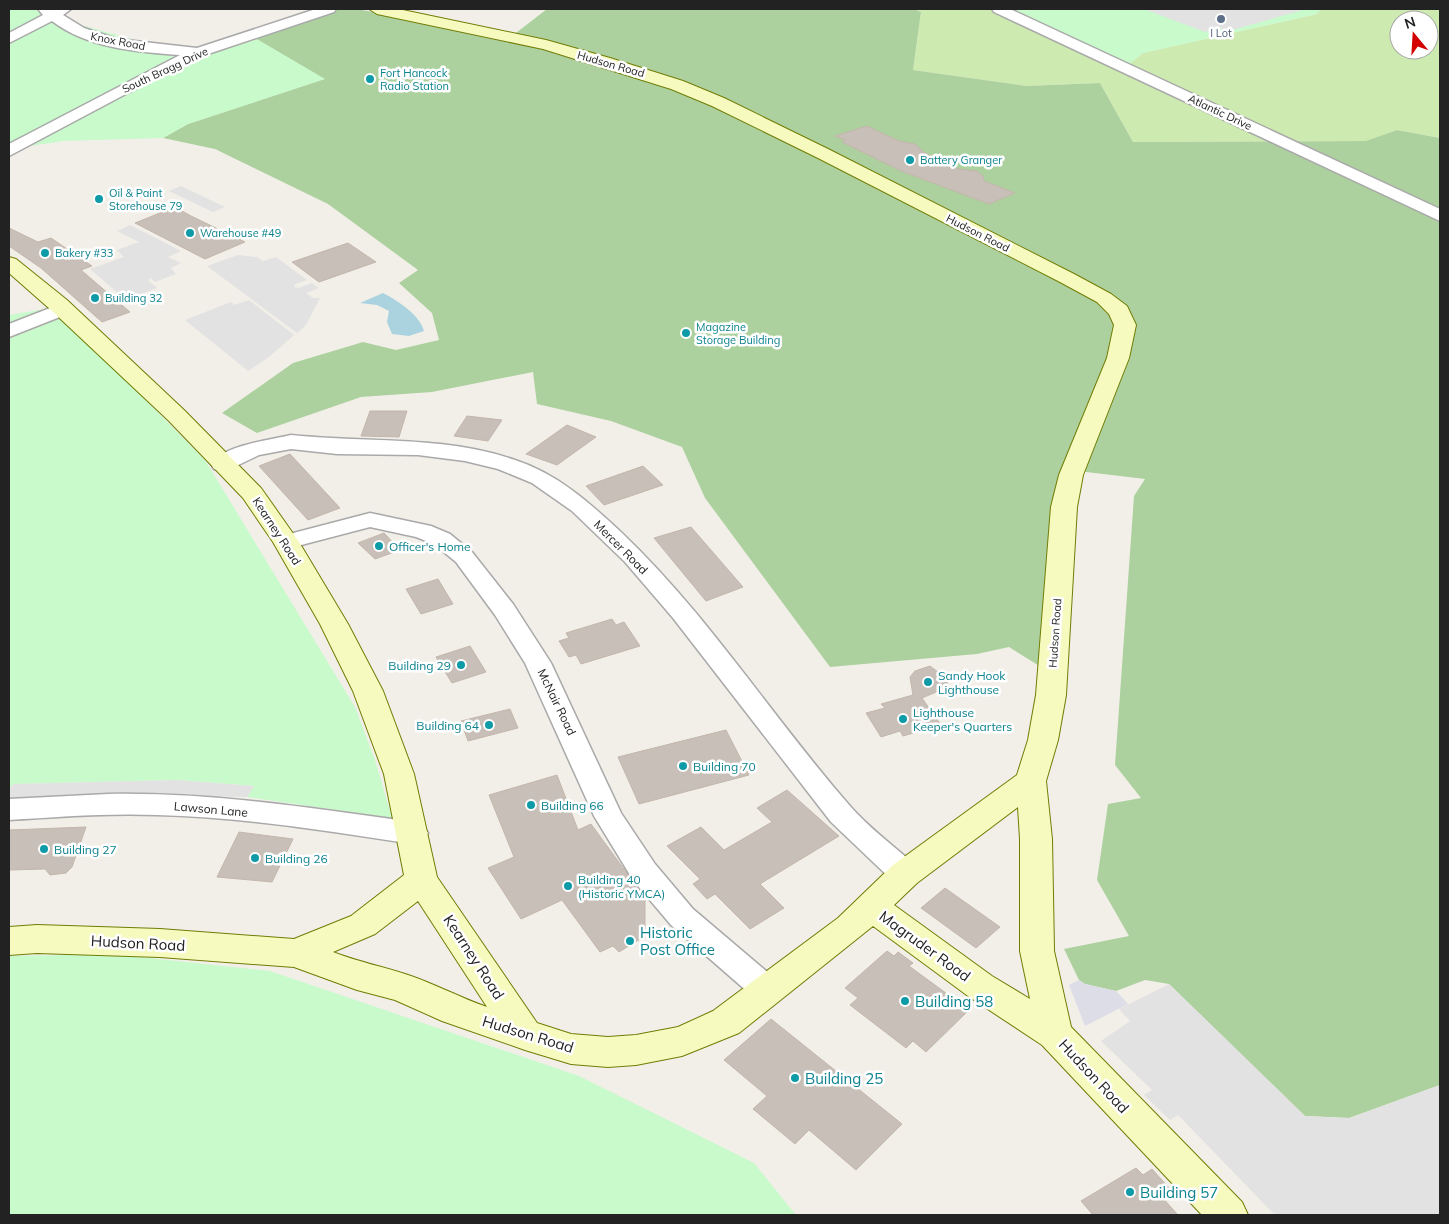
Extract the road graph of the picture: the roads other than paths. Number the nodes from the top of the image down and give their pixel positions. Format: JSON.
{"nodes":[{"id":1,"x":329,"y":9,"type":"edge"},
{"id":2,"x":377,"y":9,"type":"edge"},
{"id":3,"x":998,"y":9,"type":"edge"},
{"id":4,"x":53,"y":11,"type":"edge"},
{"id":5,"x":9,"y":39,"type":"edge"},
{"id":6,"x":200,"y":52,"type":"junction"},
{"id":7,"x":9,"y":151,"type":"edge"},
{"id":8,"x":1440,"y":216,"type":"edge"},
{"id":9,"x":9,"y":263,"type":"edge"},
{"id":10,"x":63,"y":309,"type":"junction"},
{"id":11,"x":9,"y":330,"type":"edge"},
{"id":12,"x":222,"y":464,"type":"junction"},
{"id":13,"x":286,"y":542,"type":"junction"},
{"id":14,"x":1032,"y":781,"type":"junction"},
{"id":15,"x":9,"y":810,"type":"edge"},
{"id":16,"x":413,"y":833,"type":"junction"},
{"id":17,"x":905,"y":874,"type":"junction"},
{"id":18,"x":421,"y":880,"type":"junction"},
{"id":19,"x":871,"y":906,"type":"junction"},
{"id":20,"x":9,"y":941,"type":"edge"},
{"id":21,"x":296,"y":953,"type":"junction"},
{"id":22,"x":768,"y":990,"type":"junction"},
{"id":23,"x":1055,"y":1034,"type":"junction"},
{"id":24,"x":525,"y":1035,"type":"junction"},
{"id":25,"x":1228,"y":1215,"type":"edge"}],
"edges":[{"from":1,"to":6,"type":"street","name":"South Bragg Drive"},
{"from":2,"to":14,"type":"street","name":"Hudson Road"},
{"from":3,"to":8,"type":"street","name":"Atlantic Drive"},
{"from":4,"to":5,"type":"street"},
{"from":4,"to":6,"type":"street","name":"Knox Road"},
{"from":6,"to":7,"type":"street","name":"South Bragg Drive"},
{"from":9,"to":10,"type":"street","name":"Kearney Road"},
{"from":10,"to":11,"type":"street"},
{"from":10,"to":12,"type":"street","name":"Kearney Road"},
{"from":12,"to":13,"type":"street","name":"Kearney Road"},
{"from":12,"to":17,"type":"street","name":"Mercer Road"},
{"from":13,"to":16,"type":"street","name":"Kearney Road"},
{"from":13,"to":22,"type":"street","name":"McNair Road"},
{"from":14,"to":17,"type":"street","name":"Hudson Road"},
{"from":14,"to":23,"type":"street","name":"Hudson Road"},
{"from":15,"to":16,"type":"street","name":"Lawson Lane"},
{"from":16,"to":18,"type":"street","name":"Kearney Road"},
{"from":17,"to":19,"type":"street","name":"Hudson Road"},
{"from":18,"to":21,"type":"street"},
{"from":18,"to":24,"type":"street","name":"Kearney Road"},
{"from":19,"to":22,"type":"street","name":"Hudson Road"},
{"from":19,"to":23,"type":"street","name":"Magruder Road"},
{"from":20,"to":21,"type":"street","name":"Hudson Road"},
{"from":21,"to":24,"type":"street","name":"Hudson Road"},
{"from":22,"to":24,"type":"street","name":"Hudson Road"},
{"from":23,"to":25,"type":"street","name":"Hudson Road"}]}
